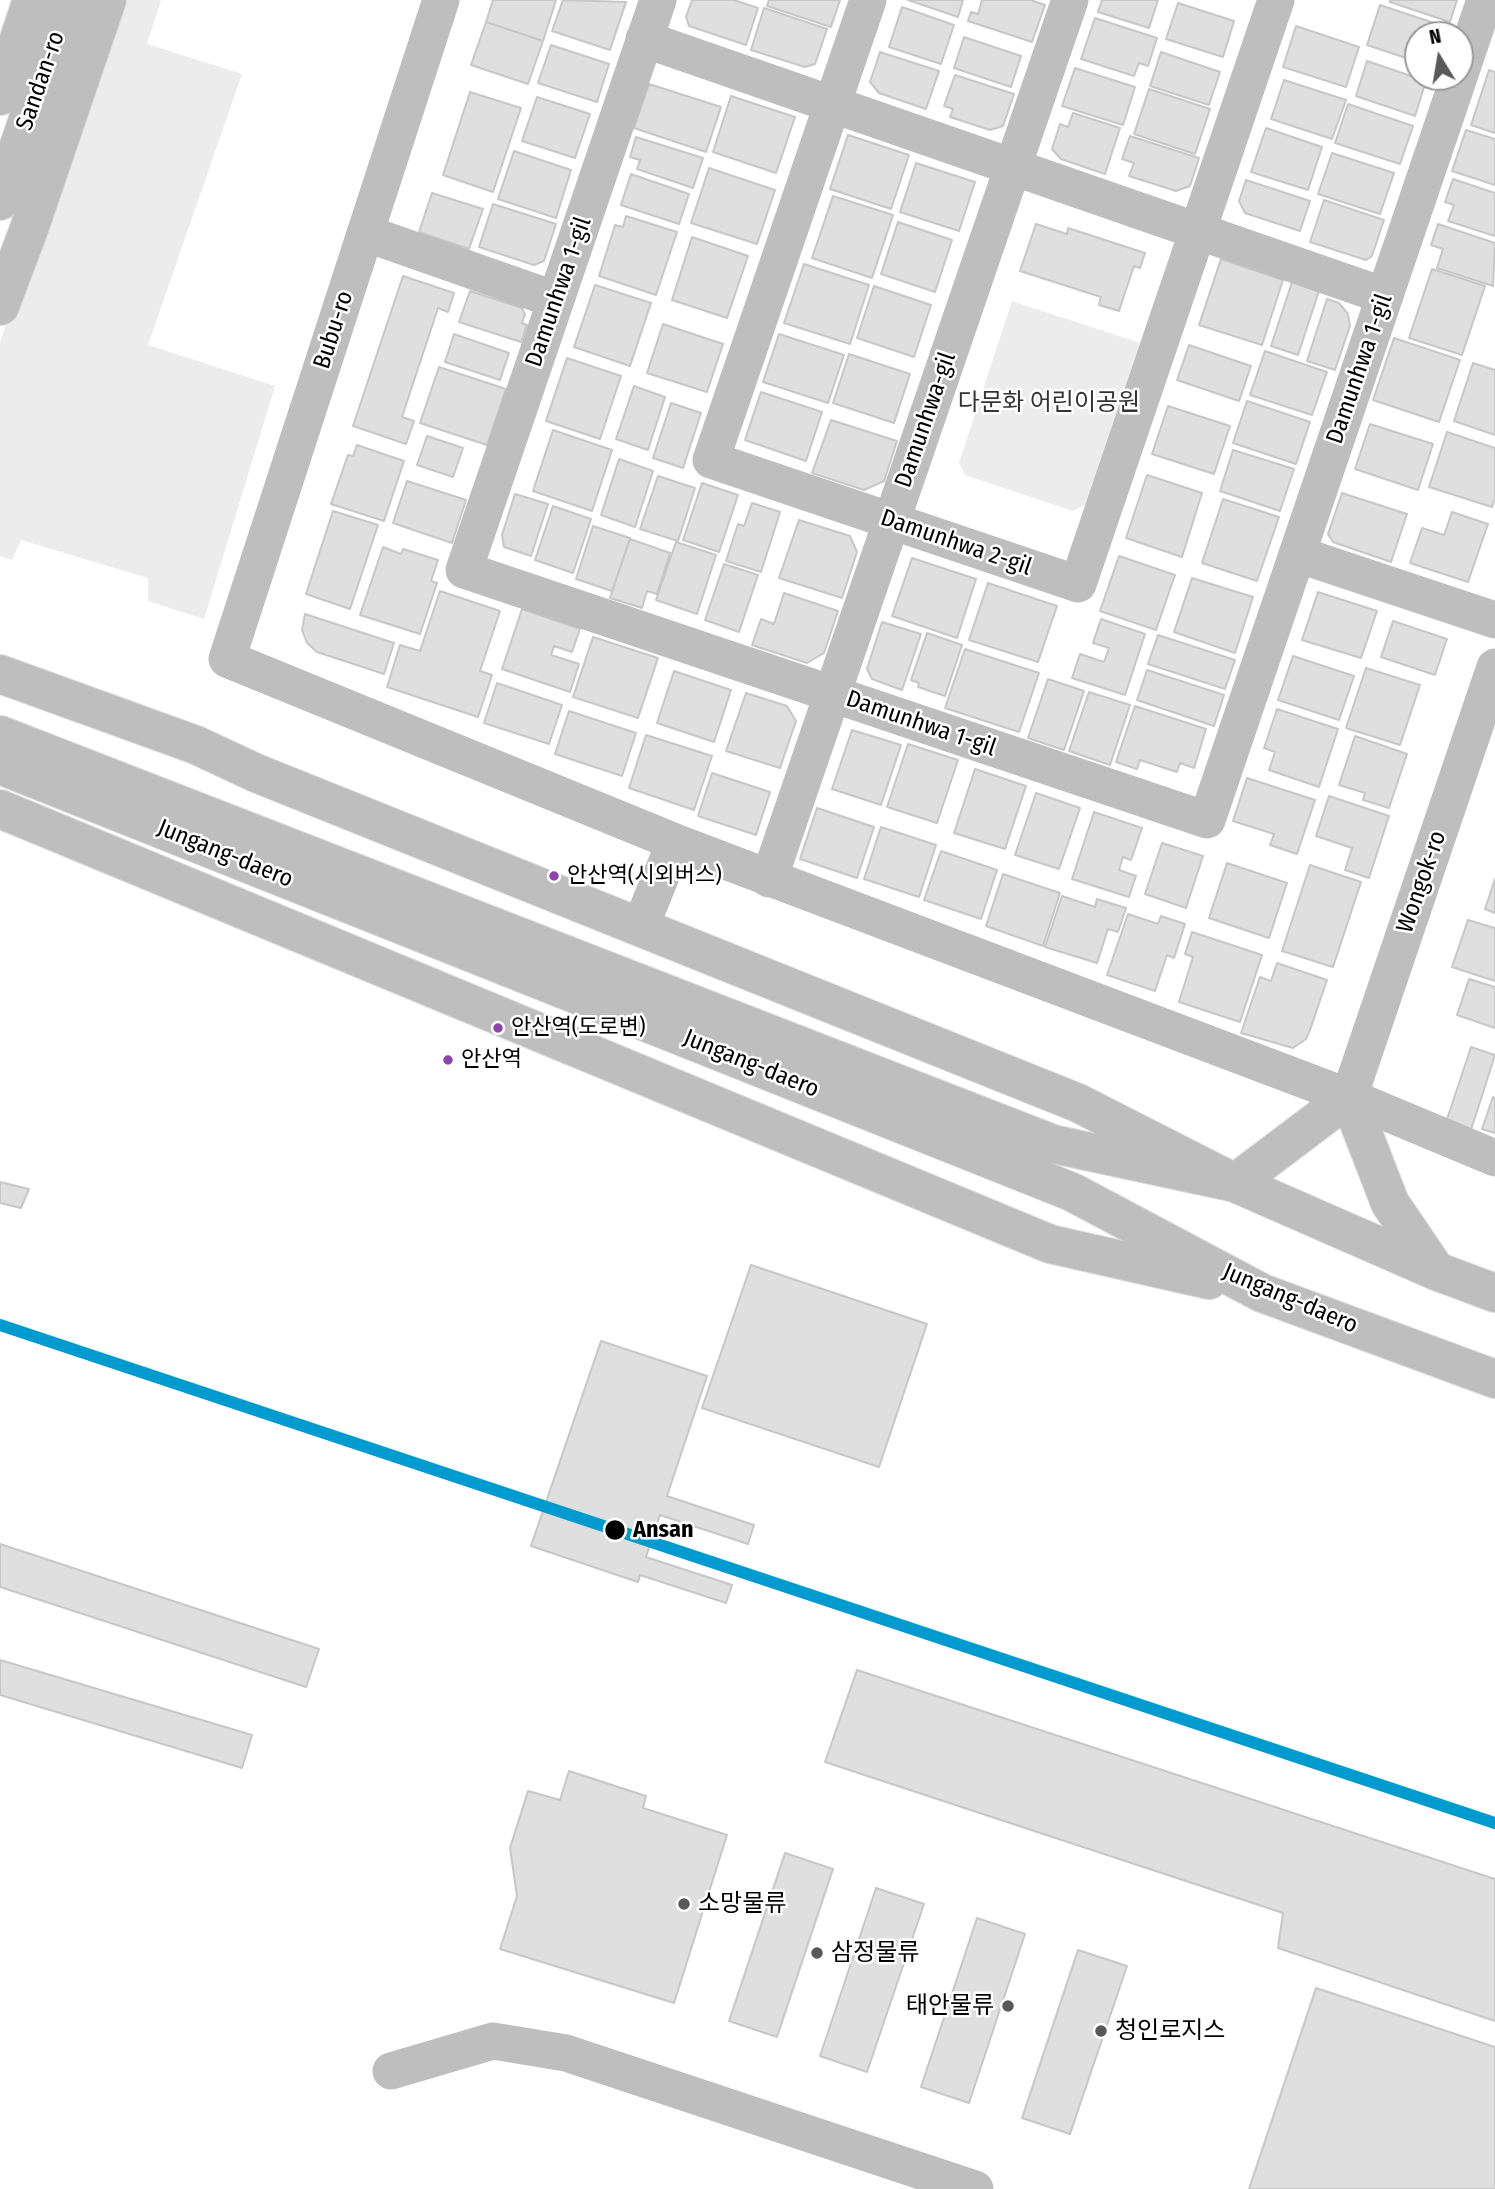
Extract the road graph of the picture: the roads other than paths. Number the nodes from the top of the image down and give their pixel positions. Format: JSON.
{"nodes":[{"id":1,"x":32,"y":0,"type":"edge"},
{"id":2,"x":69,"y":0,"type":"edge"},
{"id":3,"x":107,"y":0,"type":"edge"},
{"id":4,"x":441,"y":0,"type":"edge"},
{"id":5,"x":658,"y":0,"type":"edge"},
{"id":6,"x":868,"y":0,"type":"edge"},
{"id":7,"x":1070,"y":0,"type":"edge"},
{"id":8,"x":1276,"y":0,"type":"edge"},
{"id":9,"x":1485,"y":23,"type":"edge"},
{"id":10,"x":645,"y":40,"type":"junction"},
{"id":11,"x":1474,"y":46,"type":"edge"},
{"id":12,"x":1455,"y":91,"type":"edge"},
{"id":13,"x":0,"y":96,"type":"edge"},
{"id":14,"x":832,"y":105,"type":"junction"},
{"id":15,"x":1013,"y":167,"type":"junction"},
{"id":16,"x":0,"y":201,"type":"edge"},
{"id":17,"x":1198,"y":231,"type":"junction"},
{"id":18,"x":365,"y":233,"type":"junction"},
{"id":19,"x":1385,"y":296,"type":"junction"},
{"id":20,"x":556,"y":299,"type":"junction"},
{"id":21,"x":0,"y":306,"type":"edge"},
{"id":22,"x":892,"y":521,"type":"junction"},
{"id":23,"x":1297,"y":554,"type":"junction"},
{"id":24,"x":1495,"y":620,"type":"edge"},
{"id":25,"x":0,"y":648,"type":"edge"},
{"id":26,"x":1495,"y":667,"type":"edge"},
{"id":27,"x":0,"y":674,"type":"edge"},
{"id":28,"x":832,"y":694,"type":"junction"},
{"id":29,"x":0,"y":735,"type":"edge"},
{"id":30,"x":195,"y":745,"type":"junction"},
{"id":31,"x":1481,"y":757,"type":"edge"},
{"id":32,"x":0,"y":765,"type":"edge"},
{"id":33,"x":0,"y":809,"type":"edge"},
{"id":34,"x":0,"y":820,"type":"edge"},
{"id":35,"x":42,"y":825,"type":"junction"},
{"id":36,"x":675,"y":842,"type":"junction"},
{"id":37,"x":769,"y":879,"type":"junction"},
{"id":38,"x":641,"y":925,"type":"dead end"},
{"id":39,"x":1349,"y":1097,"type":"junction"},
{"id":40,"x":1495,"y":1158,"type":"edge"},
{"id":41,"x":1235,"y":1183,"type":"junction"},
{"id":42,"x":1436,"y":1271,"type":"junction"},
{"id":43,"x":1262,"y":1293,"type":"junction"},
{"id":44,"x":1495,"y":1293,"type":"edge"},
{"id":45,"x":1495,"y":1379,"type":"edge"},
{"id":46,"x":391,"y":2071,"type":"dead end"},
{"id":47,"x":975,"y":2189,"type":"edge"}],
"edges":[{"from":1,"to":13,"type":"main road"},
{"from":2,"to":16,"type":"main road","name":"Sandan-ro"},
{"from":3,"to":21,"type":"main road"},
{"from":4,"to":18,"type":"street","name":"Bubu-ro"},
{"from":5,"to":10,"type":"street","name":"Damunhwa 1-gil"},
{"from":6,"to":14,"type":"street","name":"Damunhwa 2-gil"},
{"from":7,"to":15,"type":"street","name":"Damunhwa-gil"},
{"from":8,"to":17,"type":"street","name":"Damunhwa 2-gil"},
{"from":9,"to":11,"type":"street","name":"Damunhwa 1-gil"},
{"from":10,"to":14,"type":"street"},
{"from":10,"to":20,"type":"street","name":"Damunhwa 1-gil"},
{"from":12,"to":19,"type":"street","name":"Damunhwa 1-gil"},
{"from":14,"to":15,"type":"street"},
{"from":14,"to":22,"type":"street","name":"Damunhwa 2-gil"},
{"from":15,"to":17,"type":"street"},
{"from":15,"to":22,"type":"street","name":"Damunhwa-gil"},
{"from":17,"to":19,"type":"street"},
{"from":17,"to":22,"type":"street","name":"Damunhwa 2-gil"},
{"from":18,"to":20,"type":"street"},
{"from":18,"to":36,"type":"street","name":"Bubu-ro"},
{"from":19,"to":23,"type":"street","name":"Damunhwa 1-gil"},
{"from":20,"to":28,"type":"street","name":"Damunhwa 1-gil"},
{"from":22,"to":28,"type":"street","name":"Damunhwa-gil"},
{"from":23,"to":24,"type":"street"},
{"from":23,"to":28,"type":"street","name":"Damunhwa 1-gil"},
{"from":25,"to":30,"type":"main road"},
{"from":26,"to":31,"type":"street","name":"Wongok-ro"},
{"from":27,"to":30,"type":"main road"},
{"from":28,"to":37,"type":"street","name":"Damunhwa-gil"},
{"from":29,"to":41,"type":"main road","name":"Jungang-daero"},
{"from":30,"to":41,"type":"main road"},
{"from":31,"to":39,"type":"street","name":"Wongok-ro"},
{"from":32,"to":43,"type":"main road","name":"Jungang-daero"},
{"from":33,"to":35,"type":"main road"},
{"from":34,"to":35,"type":"main road"},
{"from":35,"to":43,"type":"main road"},
{"from":36,"to":37,"type":"street"},
{"from":36,"to":38,"type":"street"},
{"from":37,"to":39,"type":"street"},
{"from":39,"to":40,"type":"street"},
{"from":39,"to":41,"type":"main road"},
{"from":39,"to":42,"type":"main road"},
{"from":41,"to":42,"type":"main road","name":"Jungang-daero"},
{"from":42,"to":44,"type":"main road","name":"Jungang-daero"},
{"from":43,"to":45,"type":"main road","name":"Jungang-daero"},
{"from":46,"to":47,"type":"street"}]}
